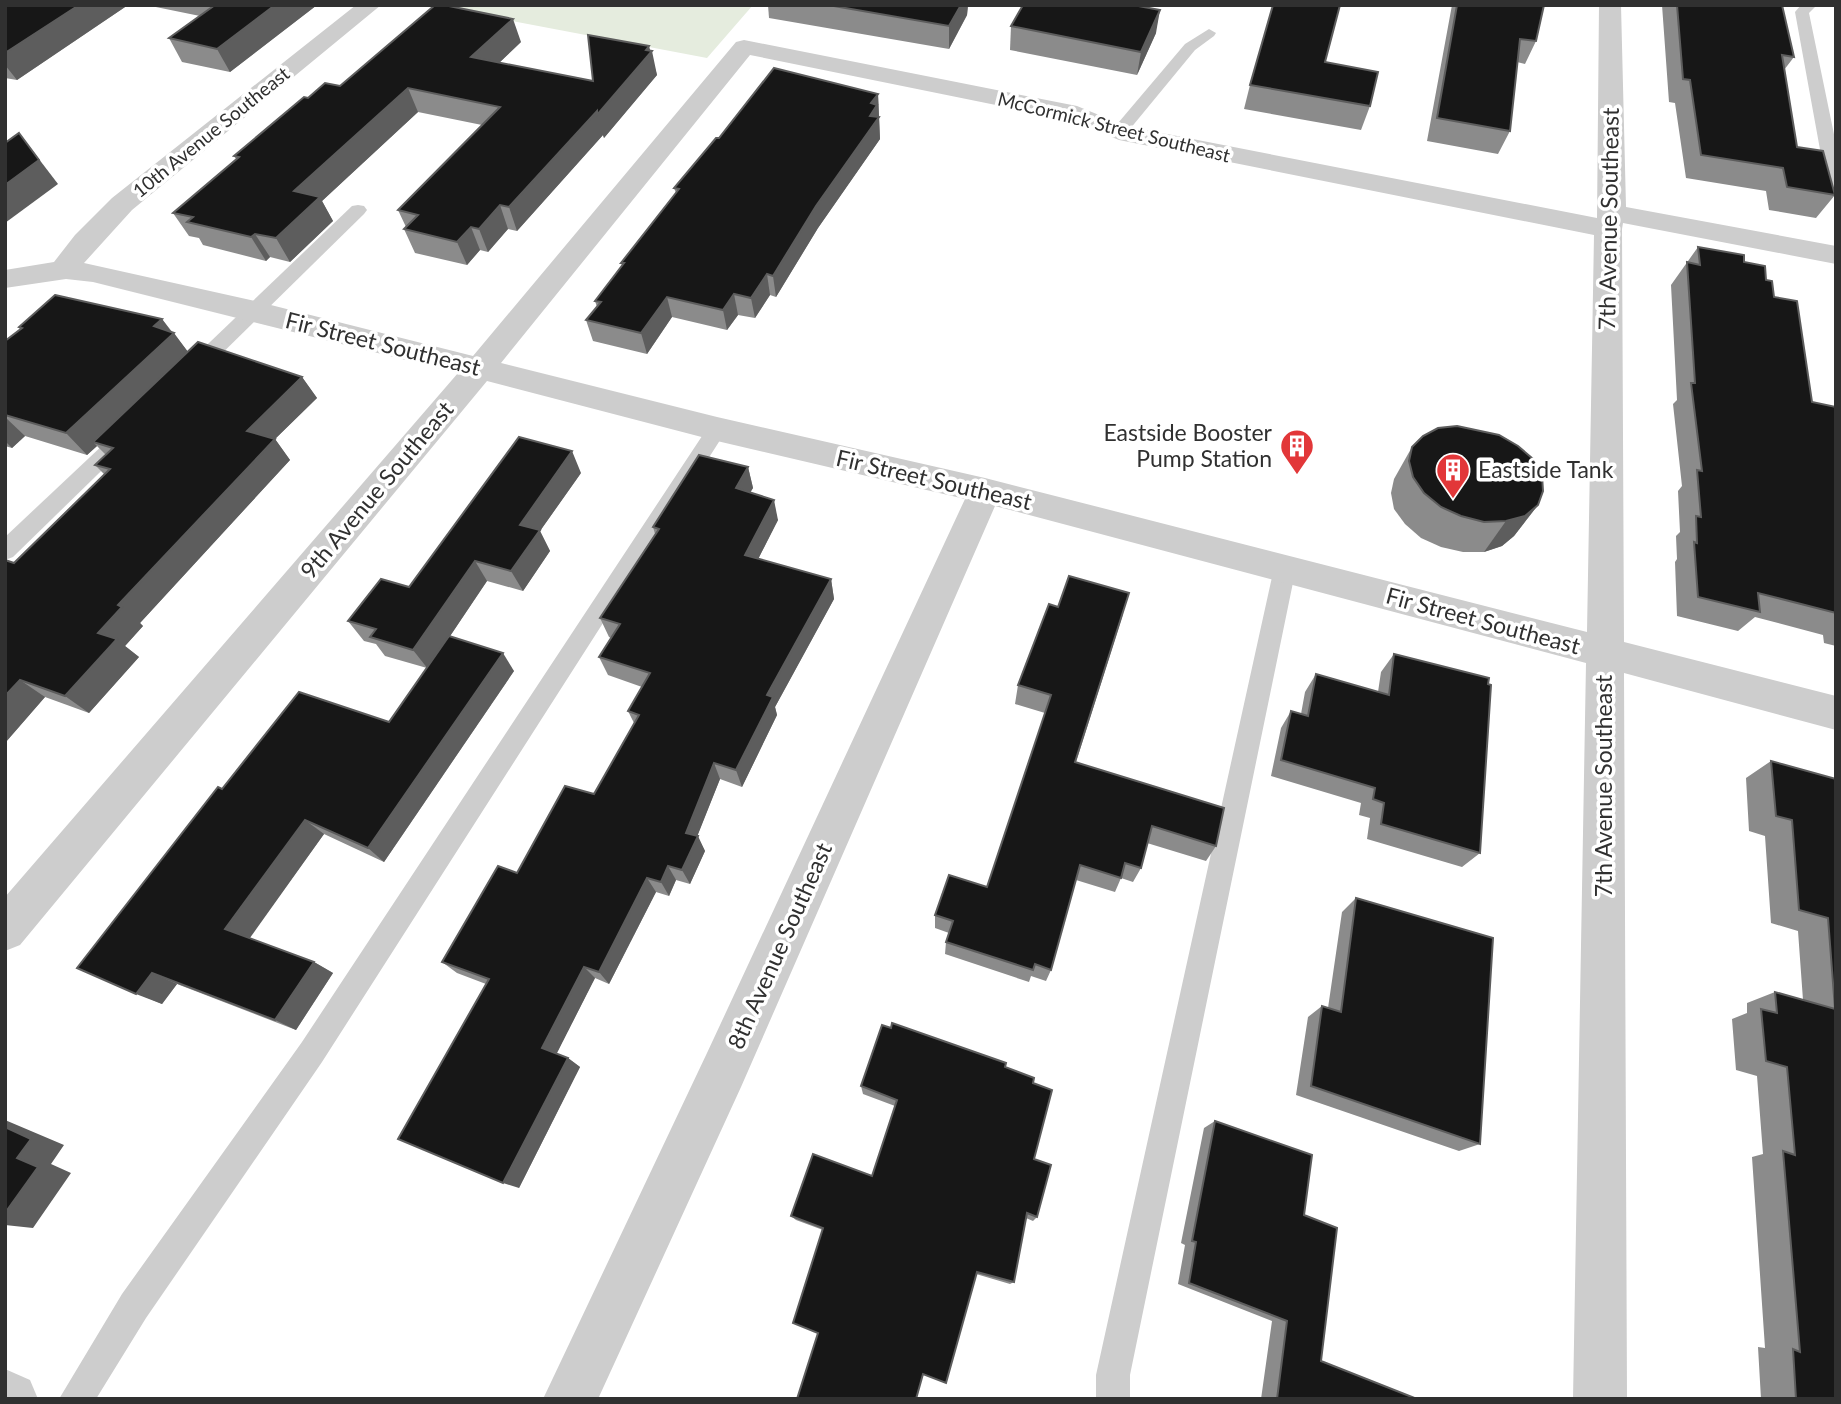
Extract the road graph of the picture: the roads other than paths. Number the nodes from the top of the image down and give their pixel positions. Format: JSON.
{"nodes":[{"id":1,"x":370,"y":5,"type":"edge"},
{"id":2,"x":1610,"y":5,"type":"edge"},
{"id":3,"x":1810,"y":5,"type":"edge"},
{"id":4,"x":1209,"y":33,"type":"dead end"},
{"id":5,"x":744,"y":47,"type":"joint"},
{"id":6,"x":1119,"y":132,"type":"junction"},
{"id":7,"x":1836,"y":188,"type":"edge"},
{"id":8,"x":358,"y":210,"type":"dead end"},
{"id":9,"x":1610,"y":221,"type":"junction"},
{"id":10,"x":1836,"y":255,"type":"edge"},
{"id":11,"x":63,"y":271,"type":"junction"},
{"id":12,"x":13,"y":283,"type":"edge"},
{"id":13,"x":255,"y":311,"type":"junction"},
{"id":14,"x":480,"y":368,"type":"junction"},
{"id":15,"x":175,"y":388,"type":"edge"},
{"id":16,"x":145,"y":417,"type":"edge"},
{"id":17,"x":717,"y":429,"type":"junction"},
{"id":18,"x":985,"y":491,"type":"junction"},
{"id":19,"x":5,"y":551,"type":"edge"},
{"id":20,"x":1285,"y":568,"type":"junction"},
{"id":21,"x":1605,"y":652,"type":"junction"},
{"id":22,"x":1836,"y":713,"type":"edge"},
{"id":23,"x":5,"y":930,"type":"edge"},
{"id":24,"x":5,"y":1396,"type":"edge"},
{"id":25,"x":11,"y":1399,"type":"edge"},
{"id":26,"x":76,"y":1399,"type":"edge"},
{"id":27,"x":570,"y":1399,"type":"edge"},
{"id":28,"x":1113,"y":1399,"type":"edge"},
{"id":29,"x":1600,"y":1399,"type":"edge"}],
"edges":[{"from":1,"to":11,"type":"street","name":"10th Avenue Southeast"},
{"from":2,"to":9,"type":"street","name":"7th Avenue Southeast"},
{"from":3,"to":7,"type":"lane"},
{"from":4,"to":6,"type":"lane"},
{"from":5,"to":6,"type":"street","name":"McCormick Street Southeast"},
{"from":5,"to":14,"type":"street","name":"9th Avenue Southeast"},
{"from":6,"to":9,"type":"street","name":"McCormick Street Southeast"},
{"from":8,"to":13,"type":"lane"},
{"from":9,"to":10,"type":"street","name":"McCormick Street Southeast"},
{"from":9,"to":21,"type":"street","name":"7th Avenue Southeast"},
{"from":11,"to":12,"type":"street","name":"Fir Street Southeast"},
{"from":11,"to":13,"type":"street","name":"Fir Street Southeast"},
{"from":13,"to":14,"type":"street","name":"Fir Street Southeast"},
{"from":13,"to":15,"type":"lane"},
{"from":14,"to":17,"type":"street","name":"Fir Street Southeast"},
{"from":14,"to":23,"type":"street","name":"9th Avenue Southeast"},
{"from":16,"to":19,"type":"lane"},
{"from":17,"to":18,"type":"street","name":"Fir Street Southeast"},
{"from":17,"to":26,"type":"lane"},
{"from":18,"to":20,"type":"street","name":"Fir Street Southeast"},
{"from":18,"to":27,"type":"street","name":"8th Avenue Southeast"},
{"from":20,"to":21,"type":"street","name":"Fir Street Southeast"},
{"from":20,"to":28,"type":"lane"},
{"from":21,"to":22,"type":"street","name":"Fir Street Southeast"},
{"from":21,"to":29,"type":"street","name":"7th Avenue Southeast"},
{"from":24,"to":25,"type":"street"}]}
